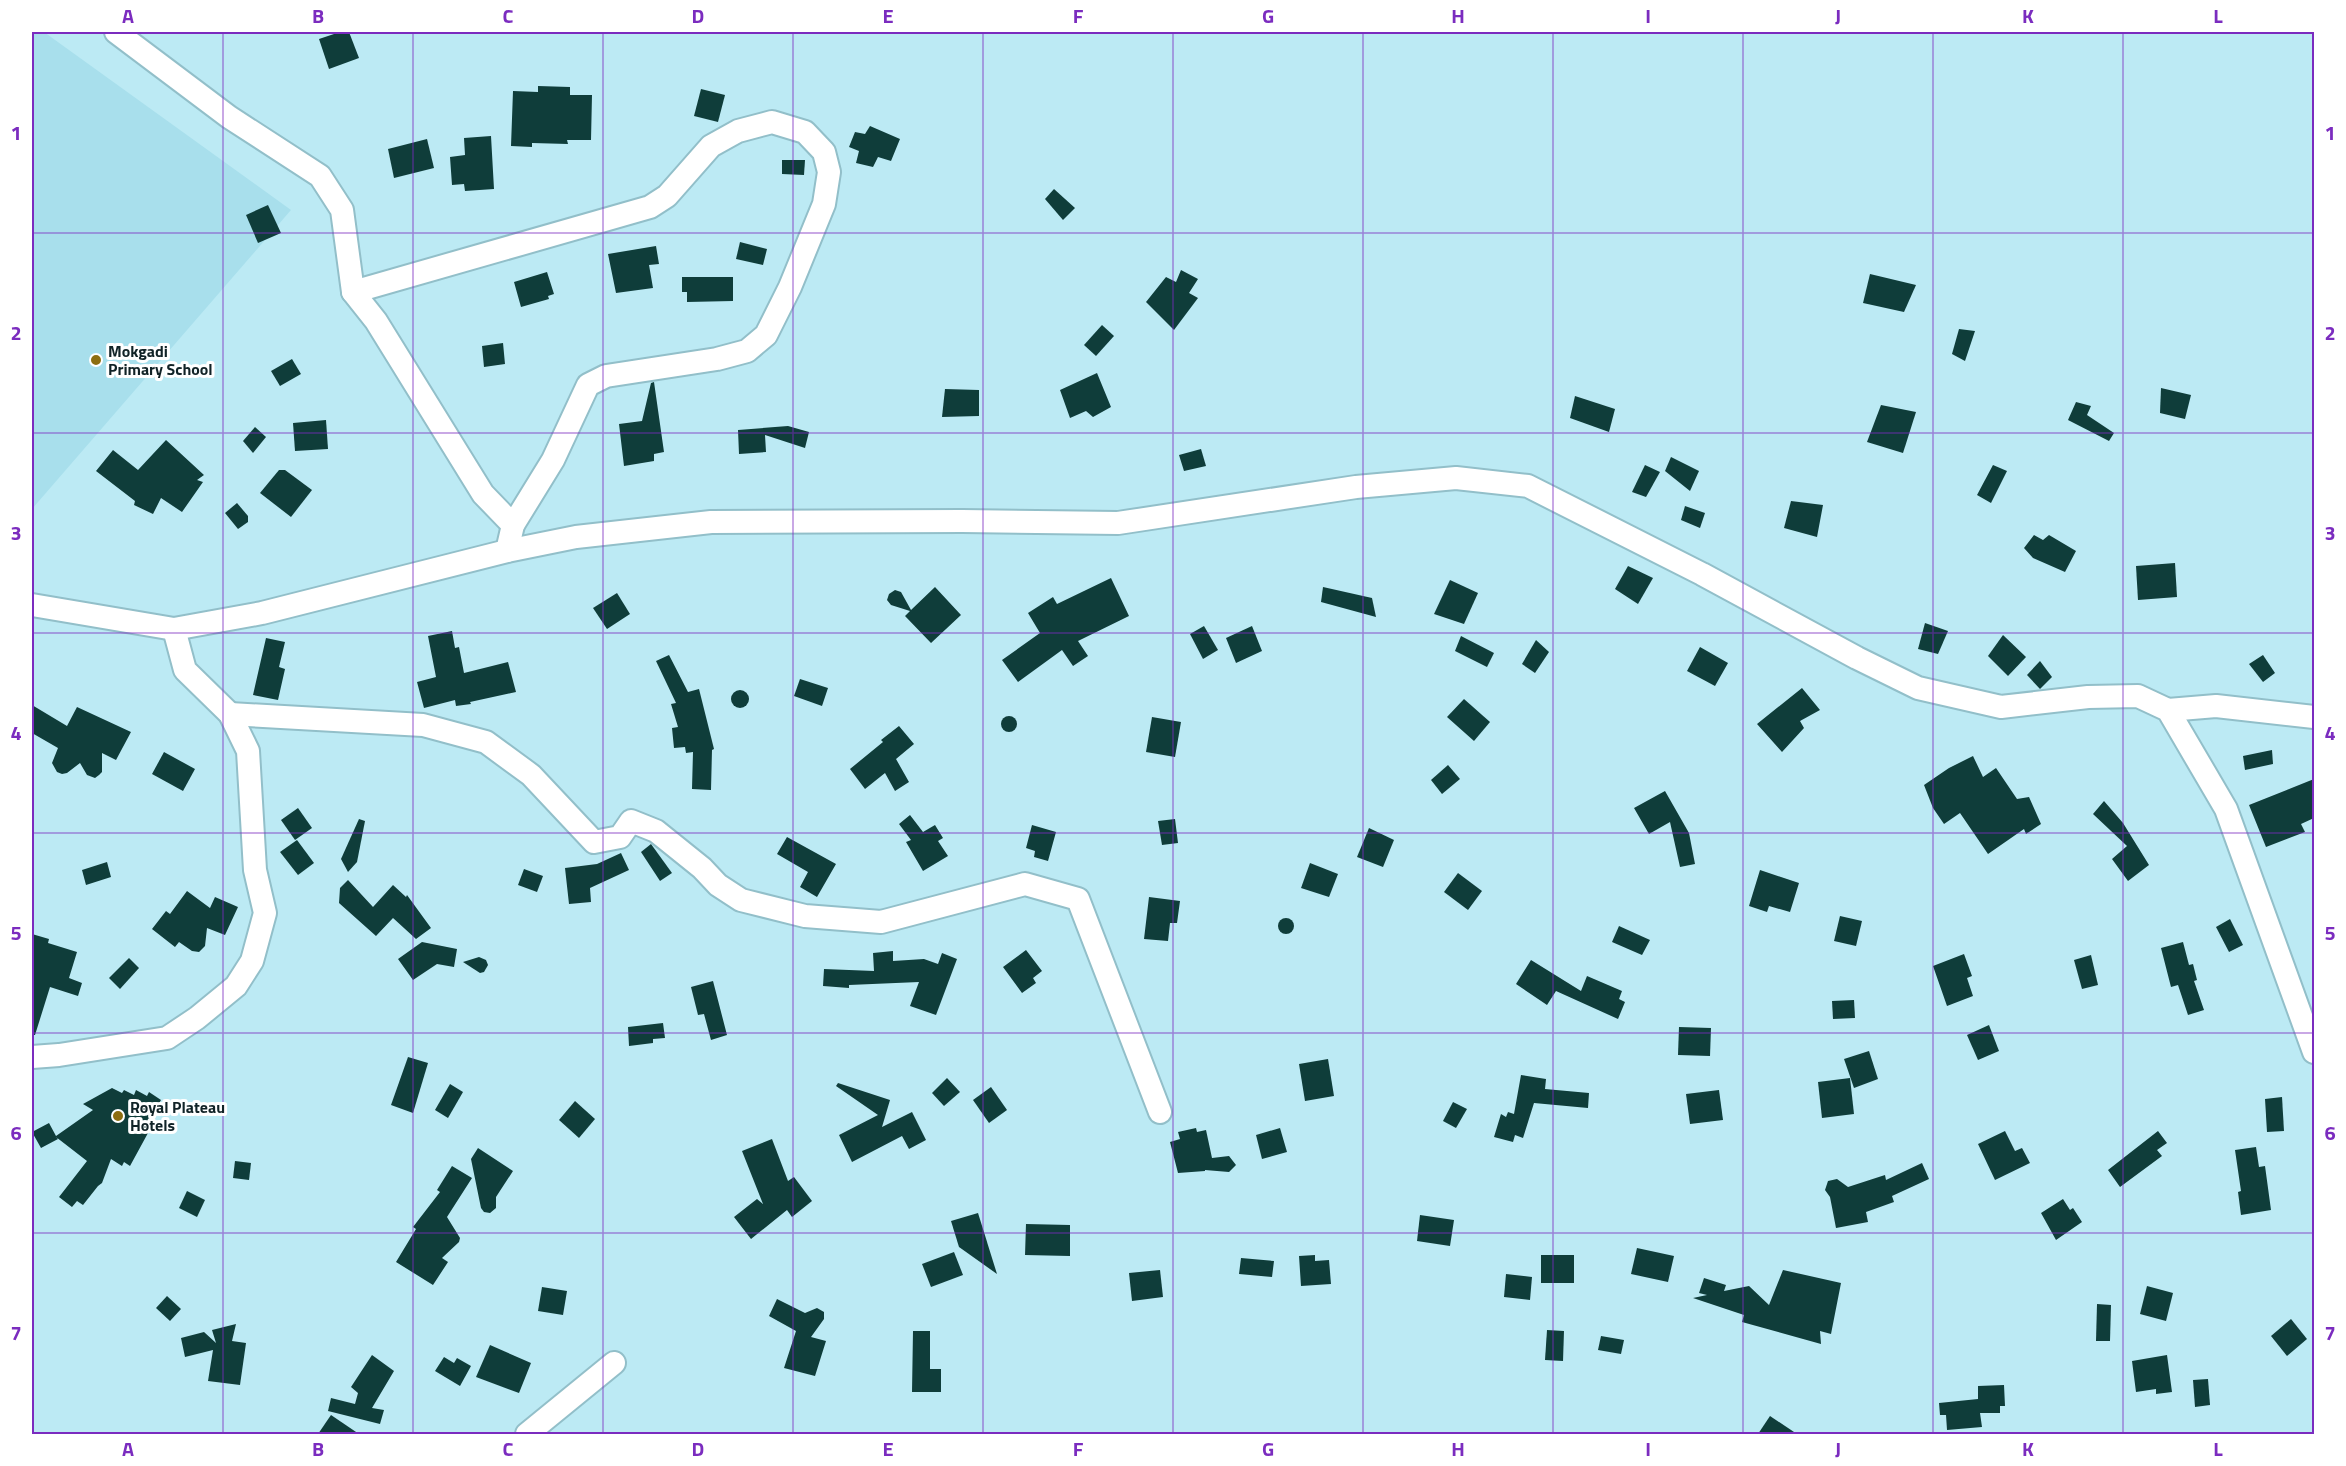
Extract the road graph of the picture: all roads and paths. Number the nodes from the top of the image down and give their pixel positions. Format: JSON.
{"nodes":[{"id":1,"x":116,"y":32,"type":"edge"},
{"id":2,"x":353,"y":292,"type":"junction"},
{"id":3,"x":513,"y":525,"type":"junction"},
{"id":4,"x":507,"y":551,"type":"junction"},
{"id":5,"x":32,"y":604,"type":"edge"},
{"id":6,"x":174,"y":629,"type":"junction"},
{"id":7,"x":2168,"y":710,"type":"junction"},
{"id":8,"x":230,"y":714,"type":"junction"},
{"id":9,"x":2314,"y":717,"type":"edge"},
{"id":10,"x":2314,"y":1052,"type":"edge"},
{"id":11,"x":32,"y":1057,"type":"edge"},
{"id":12,"x":1160,"y":1112,"type":"dead end"},
{"id":13,"x":614,"y":1363,"type":"dead end"},
{"id":14,"x":527,"y":1434,"type":"edge"}],
"edges":[{"from":1,"to":2,"type":"street"},
{"from":2,"to":3,"type":"street"},
{"from":2,"to":3,"type":"street"},
{"from":3,"to":4,"type":"street"},
{"from":4,"to":6,"type":"street"},
{"from":4,"to":7,"type":"street"},
{"from":5,"to":6,"type":"street"},
{"from":6,"to":8,"type":"street"},
{"from":7,"to":9,"type":"street"},
{"from":7,"to":10,"type":"street"},
{"from":8,"to":11,"type":"street"},
{"from":8,"to":12,"type":"street"},
{"from":13,"to":14,"type":"street"}]}
